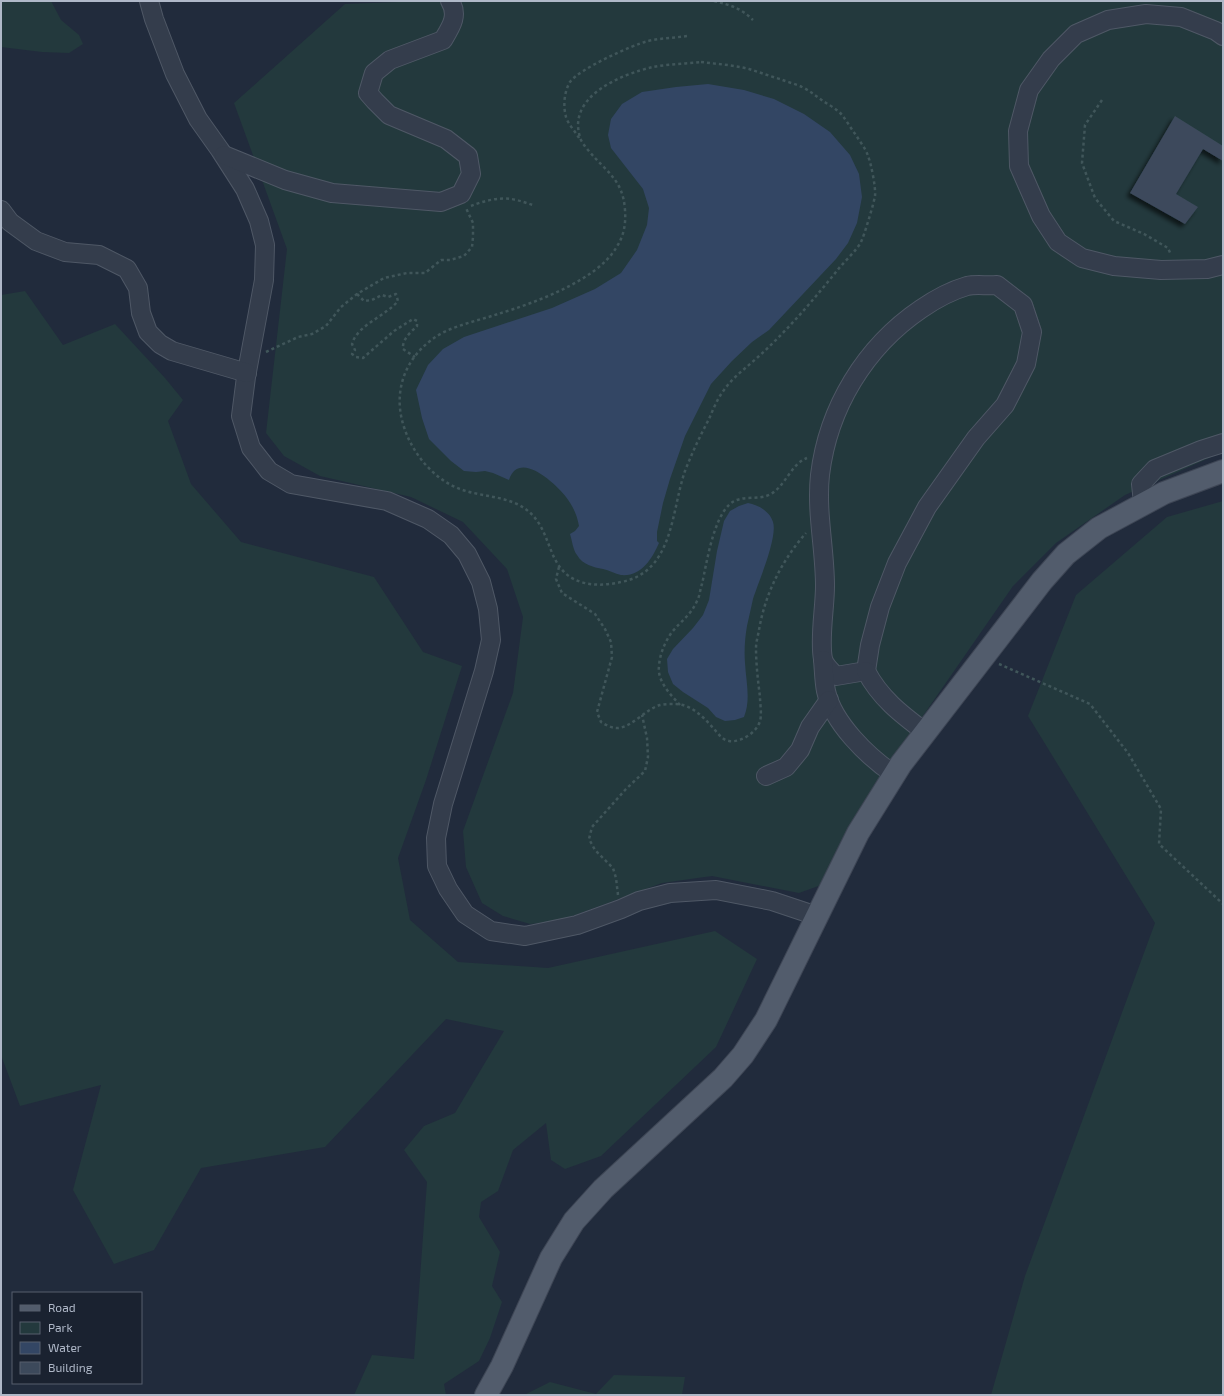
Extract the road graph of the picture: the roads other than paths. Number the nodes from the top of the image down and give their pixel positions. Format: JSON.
{"nodes":[{"id":1,"x":149,"y":1,"type":"edge"},
{"id":2,"x":450,"y":1,"type":"edge"},
{"id":3,"x":1223,"y":36,"type":"edge"},
{"id":4,"x":224,"y":156,"type":"junction"},
{"id":5,"x":1,"y":210,"type":"edge"},
{"id":6,"x":1223,"y":265,"type":"edge"},
{"id":7,"x":247,"y":373,"type":"junction"},
{"id":8,"x":1223,"y":443,"type":"edge"},
{"id":9,"x":1223,"y":471,"type":"edge"},
{"id":10,"x":1143,"y":503,"type":"junction"},
{"id":11,"x":824,"y":660,"type":"junction"},
{"id":12,"x":866,"y":671,"type":"junction"},
{"id":13,"x":829,"y":700,"type":"junction"},
{"id":14,"x":925,"y":732,"type":"junction"},
{"id":15,"x":895,"y":775,"type":"junction"},
{"id":16,"x":766,"y":776,"type":"dead end"},
{"id":17,"x":817,"y":916,"type":"junction"},
{"id":18,"x":486,"y":1395,"type":"edge"}],
"edges":[{"from":1,"to":4,"type":"street"},
{"from":2,"to":4,"type":"street"},
{"from":3,"to":6,"type":"street"},
{"from":4,"to":7,"type":"street"},
{"from":5,"to":7,"type":"street"},
{"from":7,"to":17,"type":"street"},
{"from":8,"to":10,"type":"street"},
{"from":9,"to":10,"type":"main road"},
{"from":10,"to":14,"type":"main road"},
{"from":11,"to":12,"type":"street"},
{"from":11,"to":12,"type":"street"},
{"from":11,"to":13,"type":"street"},
{"from":12,"to":14,"type":"street"},
{"from":13,"to":15,"type":"street"},
{"from":13,"to":16,"type":"street"},
{"from":14,"to":15,"type":"main road"},
{"from":15,"to":17,"type":"main road"},
{"from":17,"to":18,"type":"main road"}]}
